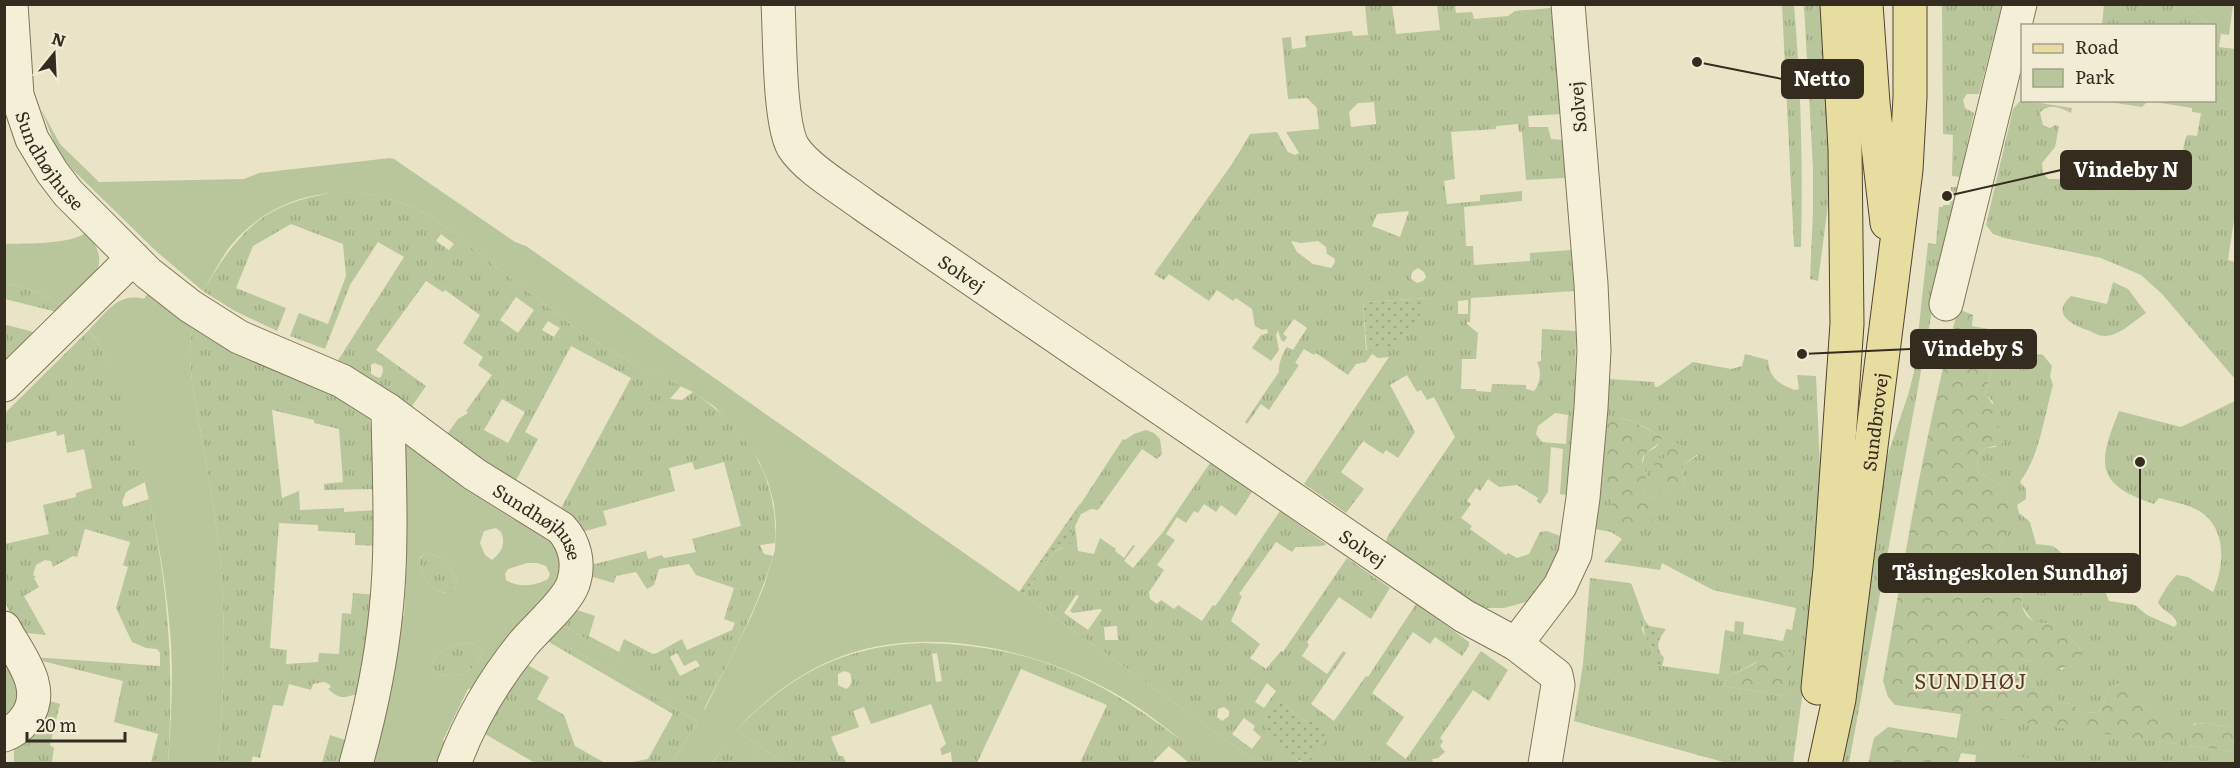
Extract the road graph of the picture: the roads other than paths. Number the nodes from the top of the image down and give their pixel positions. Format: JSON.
{"nodes":[{"id":1,"x":11,"y":4,"type":"edge"},
{"id":2,"x":778,"y":4,"type":"edge"},
{"id":3,"x":1568,"y":4,"type":"edge"},
{"id":4,"x":1838,"y":4,"type":"edge"},
{"id":5,"x":1866,"y":4,"type":"edge"},
{"id":6,"x":1910,"y":4,"type":"edge"},
{"id":7,"x":2019,"y":4,"type":"edge"},
{"id":8,"x":133,"y":258,"type":"junction"},
{"id":9,"x":1893,"y":273,"type":"junction"},
{"id":10,"x":1946,"y":304,"type":"dead end"},
{"id":11,"x":4,"y":385,"type":"edge"},
{"id":12,"x":388,"y":410,"type":"junction"},
{"id":13,"x":4,"y":628,"type":"edge"},
{"id":14,"x":1516,"y":644,"type":"junction"},
{"id":15,"x":4,"y":735,"type":"edge"},
{"id":16,"x":356,"y":764,"type":"edge"},
{"id":17,"x":454,"y":764,"type":"edge"},
{"id":18,"x":1545,"y":764,"type":"edge"},
{"id":19,"x":1811,"y":764,"type":"edge"},
{"id":20,"x":1825,"y":764,"type":"edge"}],
"edges":[{"from":1,"to":8,"type":"street","name":"Sundhøjhuse"},
{"from":2,"to":14,"type":"street","name":"Solvej"},
{"from":3,"to":14,"type":"street","name":"Solvej"},
{"from":4,"to":19,"type":"main road","name":"Sundbrovej"},
{"from":5,"to":9,"type":"main road"},
{"from":6,"to":9,"type":"main road","name":"Sundbrovej"},
{"from":7,"to":10,"type":"street"},
{"from":8,"to":11,"type":"street"},
{"from":8,"to":12,"type":"street","name":"Sundhøjhuse"},
{"from":9,"to":20,"type":"main road","name":"Sundbrovej"},
{"from":12,"to":16,"type":"street"},
{"from":12,"to":17,"type":"street","name":"Sundhøjhuse"},
{"from":13,"to":15,"type":"street"},
{"from":14,"to":18,"type":"street"}]}
